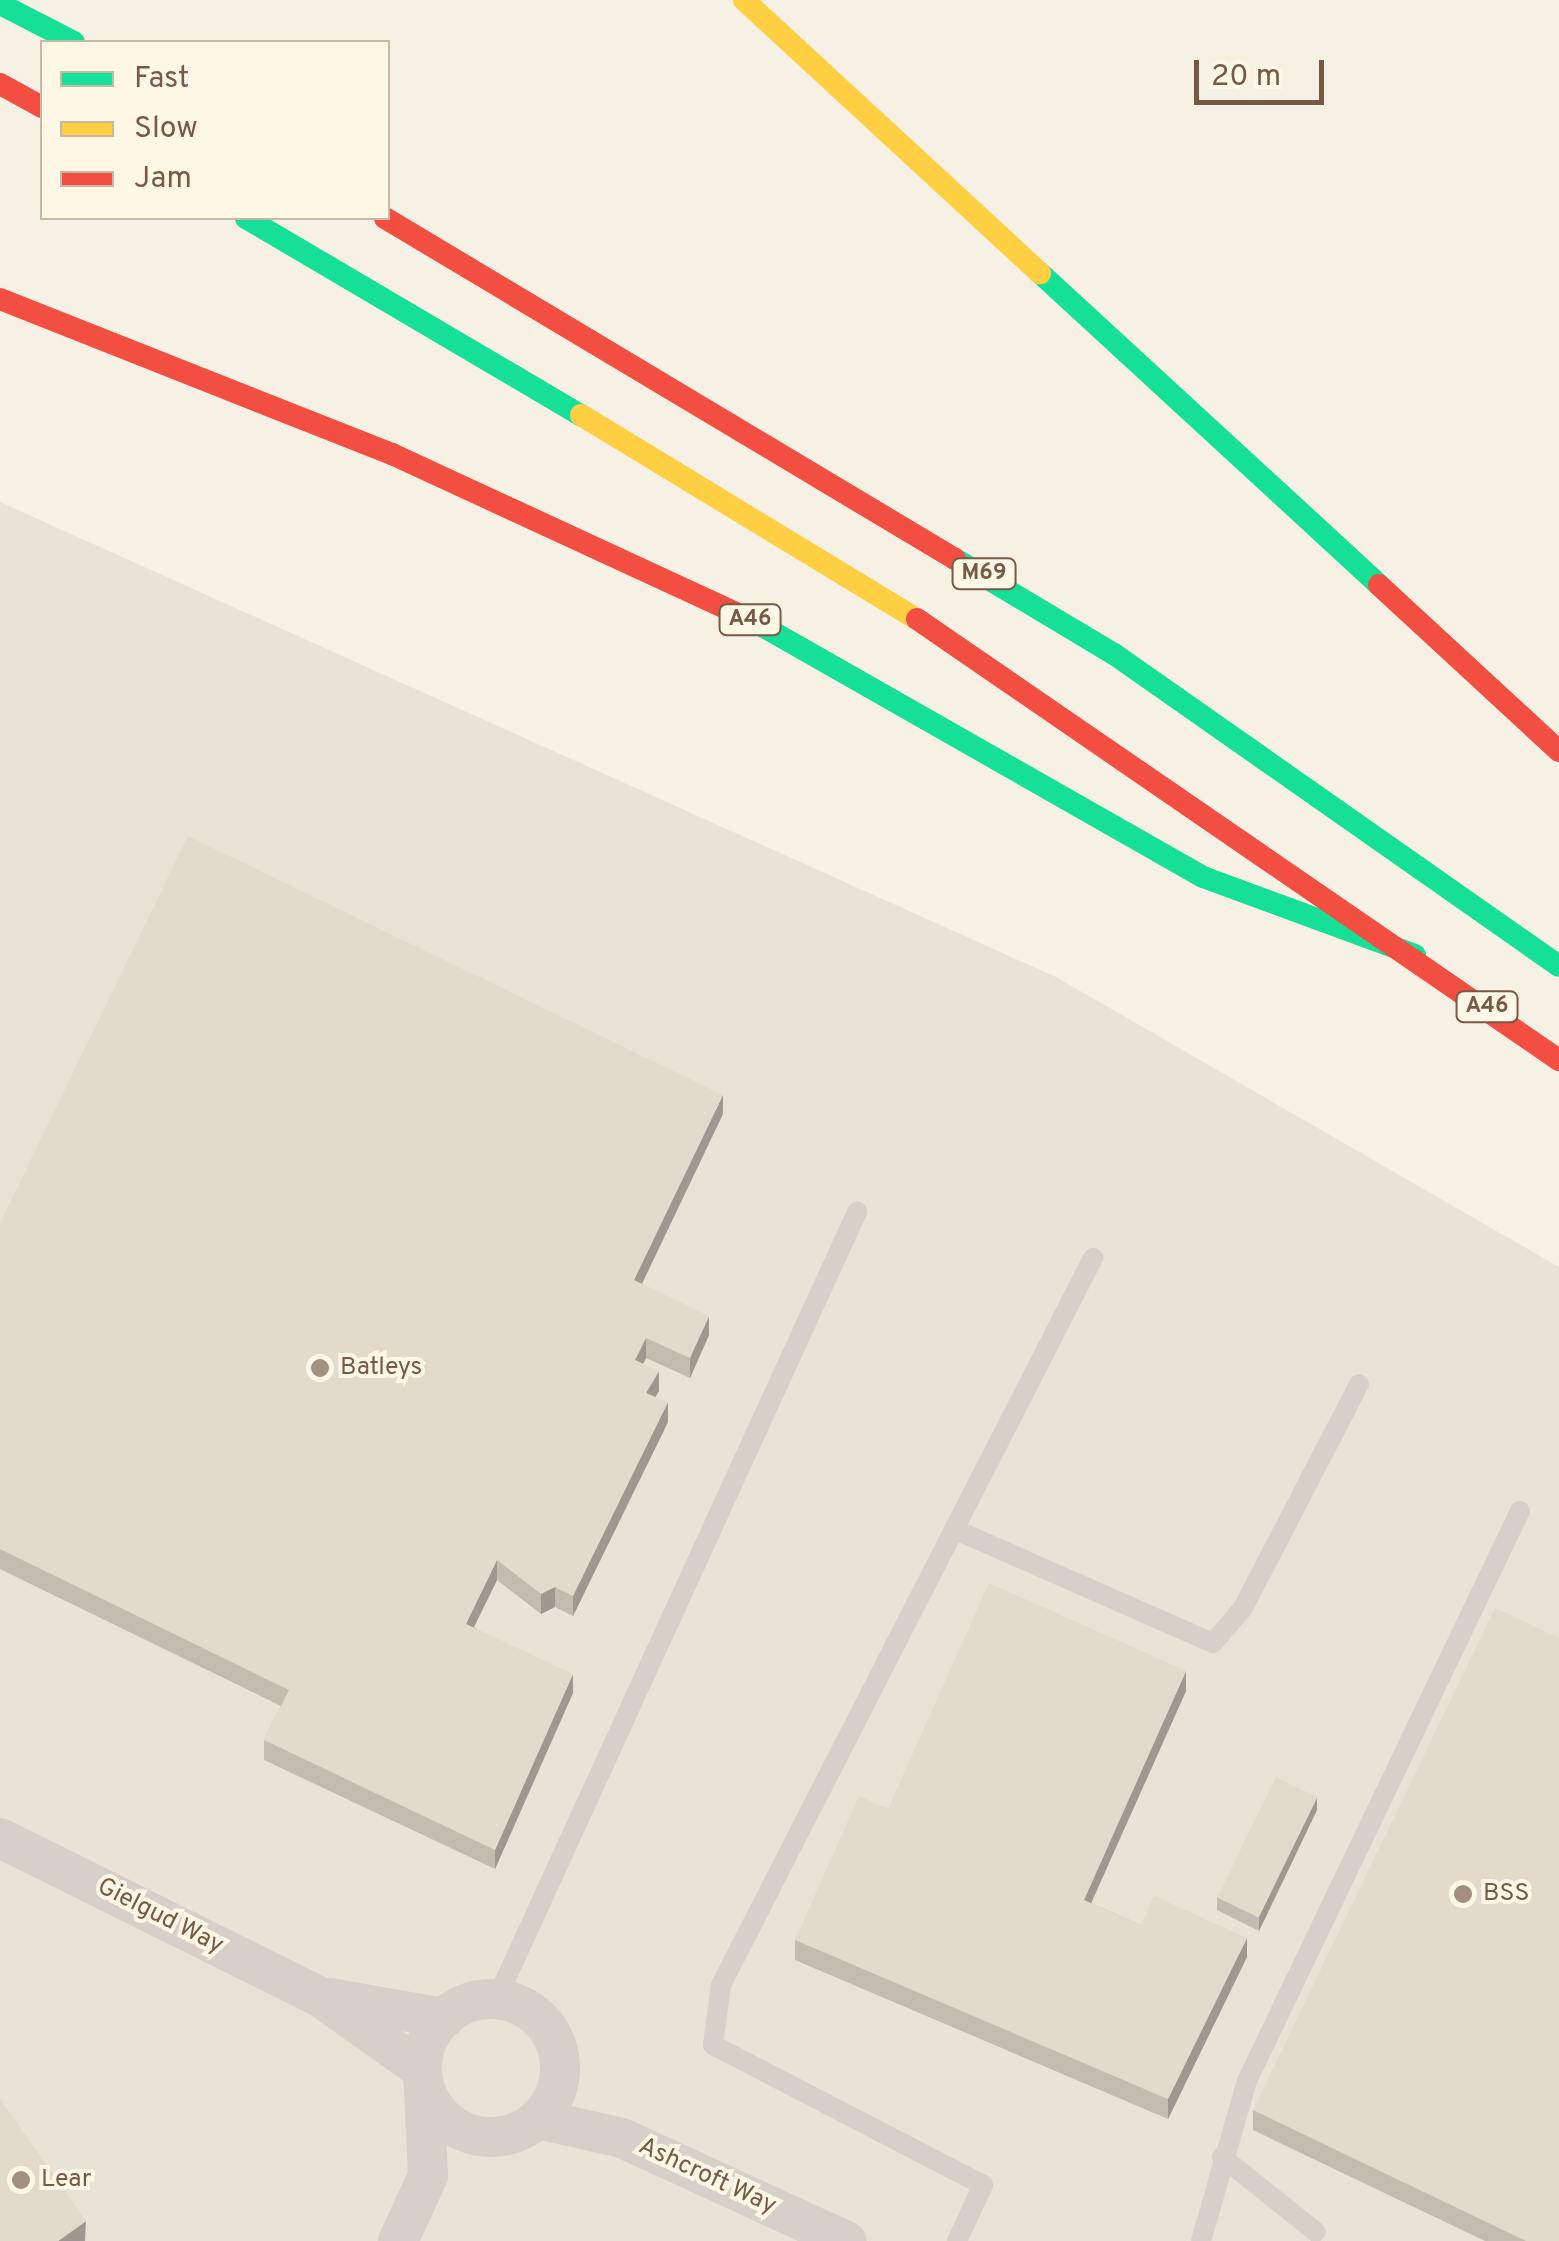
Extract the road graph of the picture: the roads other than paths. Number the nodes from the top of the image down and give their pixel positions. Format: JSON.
{"nodes":[{"id":1,"x":744,"y":0,"type":"edge"},
{"id":2,"x":0,"y":4,"type":"edge"},
{"id":3,"x":70,"y":40,"type":"edge"},
{"id":4,"x":0,"y":84,"type":"edge"},
{"id":5,"x":40,"y":106,"type":"edge"},
{"id":6,"x":249,"y":220,"type":"edge"},
{"id":7,"x":388,"y":220,"type":"edge"},
{"id":8,"x":0,"y":299,"type":"edge"},
{"id":9,"x":1559,"y":751,"type":"edge"},
{"id":10,"x":1415,"y":955,"type":"junction"},
{"id":11,"x":1559,"y":966,"type":"edge"},
{"id":12,"x":1559,"y":1060,"type":"edge"},
{"id":13,"x":858,"y":1212,"type":"dead end"},
{"id":14,"x":1093,"y":1258,"type":"dead end"},
{"id":15,"x":1360,"y":1384,"type":"dead end"},
{"id":16,"x":1520,"y":1511,"type":"dead end"},
{"id":17,"x":954,"y":1528,"type":"junction"},
{"id":18,"x":0,"y":1838,"type":"edge"},
{"id":19,"x":320,"y":1997,"type":"junction"},
{"id":20,"x":497,"y":1998,"type":"junction"},
{"id":21,"x":444,"y":2018,"type":"junction"},
{"id":22,"x":560,"y":2074,"type":"junction"},
{"id":23,"x":422,"y":2078,"type":"junction"},
{"id":24,"x":538,"y":2119,"type":"junction"},
{"id":25,"x":487,"y":2137,"type":"junction"},
{"id":26,"x":622,"y":2138,"type":"junction"},
{"id":27,"x":1222,"y":2157,"type":"junction"},
{"id":28,"x":428,"y":2176,"type":"junction"},
{"id":29,"x":1316,"y":2232,"type":"dead end"},
{"id":30,"x":398,"y":2241,"type":"edge"},
{"id":31,"x":846,"y":2241,"type":"edge"},
{"id":32,"x":958,"y":2241,"type":"edge"},
{"id":33,"x":1201,"y":2241,"type":"edge"}],
"edges":[{"from":1,"to":9,"type":"highway"},
{"from":2,"to":3,"type":"highway"},
{"from":4,"to":5,"type":"highway"},
{"from":6,"to":10,"type":"highway"},
{"from":7,"to":11,"type":"highway","number":"M69"},
{"from":8,"to":10,"type":"highway","number":"A46"},
{"from":10,"to":12,"type":"highway","number":"A46"},
{"from":13,"to":20,"type":"lane"},
{"from":14,"to":17,"type":"lane"},
{"from":15,"to":17,"type":"lane"},
{"from":16,"to":27,"type":"lane"},
{"from":17,"to":32,"type":"lane"},
{"from":18,"to":19,"type":"street","name":"Gielgud Way"},
{"from":19,"to":21,"type":"street","name":"Gielgud Way"},
{"from":19,"to":23,"type":"street","name":"Gielgud Way"},
{"from":20,"to":21,"type":"street"},
{"from":20,"to":22,"type":"street","name":"Ashcroft Way"},
{"from":21,"to":23,"type":"street"},
{"from":22,"to":24,"type":"street"},
{"from":22,"to":26,"type":"street","name":"Ashcroft Way"},
{"from":23,"to":25,"type":"street"},
{"from":23,"to":28,"type":"street"},
{"from":24,"to":25,"type":"street"},
{"from":24,"to":26,"type":"street","name":"Ashcroft Way"},
{"from":25,"to":28,"type":"street"},
{"from":26,"to":31,"type":"street","name":"Ashcroft Way"},
{"from":27,"to":29,"type":"lane"},
{"from":27,"to":33,"type":"lane"},
{"from":28,"to":30,"type":"street"}]}
